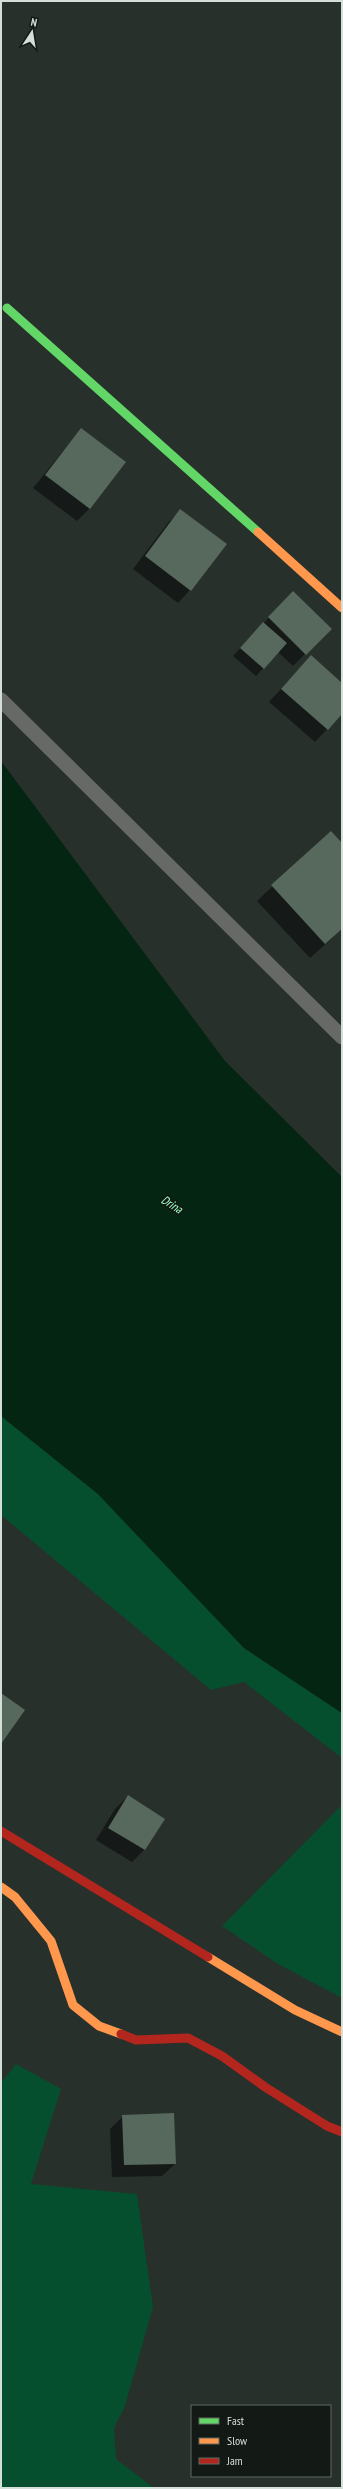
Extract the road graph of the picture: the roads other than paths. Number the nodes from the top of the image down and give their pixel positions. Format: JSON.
{"nodes":[{"id":1,"x":6,"y":308,"type":"dead end"},
{"id":2,"x":342,"y":608,"type":"edge"},
{"id":3,"x":1,"y":700,"type":"edge"},
{"id":4,"x":342,"y":1037,"type":"edge"},
{"id":5,"x":1,"y":1831,"type":"edge"},
{"id":6,"x":1,"y":1887,"type":"edge"},
{"id":7,"x":342,"y":2032,"type":"edge"},
{"id":8,"x":342,"y":2132,"type":"edge"}],
"edges":[{"from":1,"to":2,"type":"street"},
{"from":3,"to":4,"type":"lane"},
{"from":5,"to":7,"type":"street"},
{"from":6,"to":8,"type":"street"}]}
